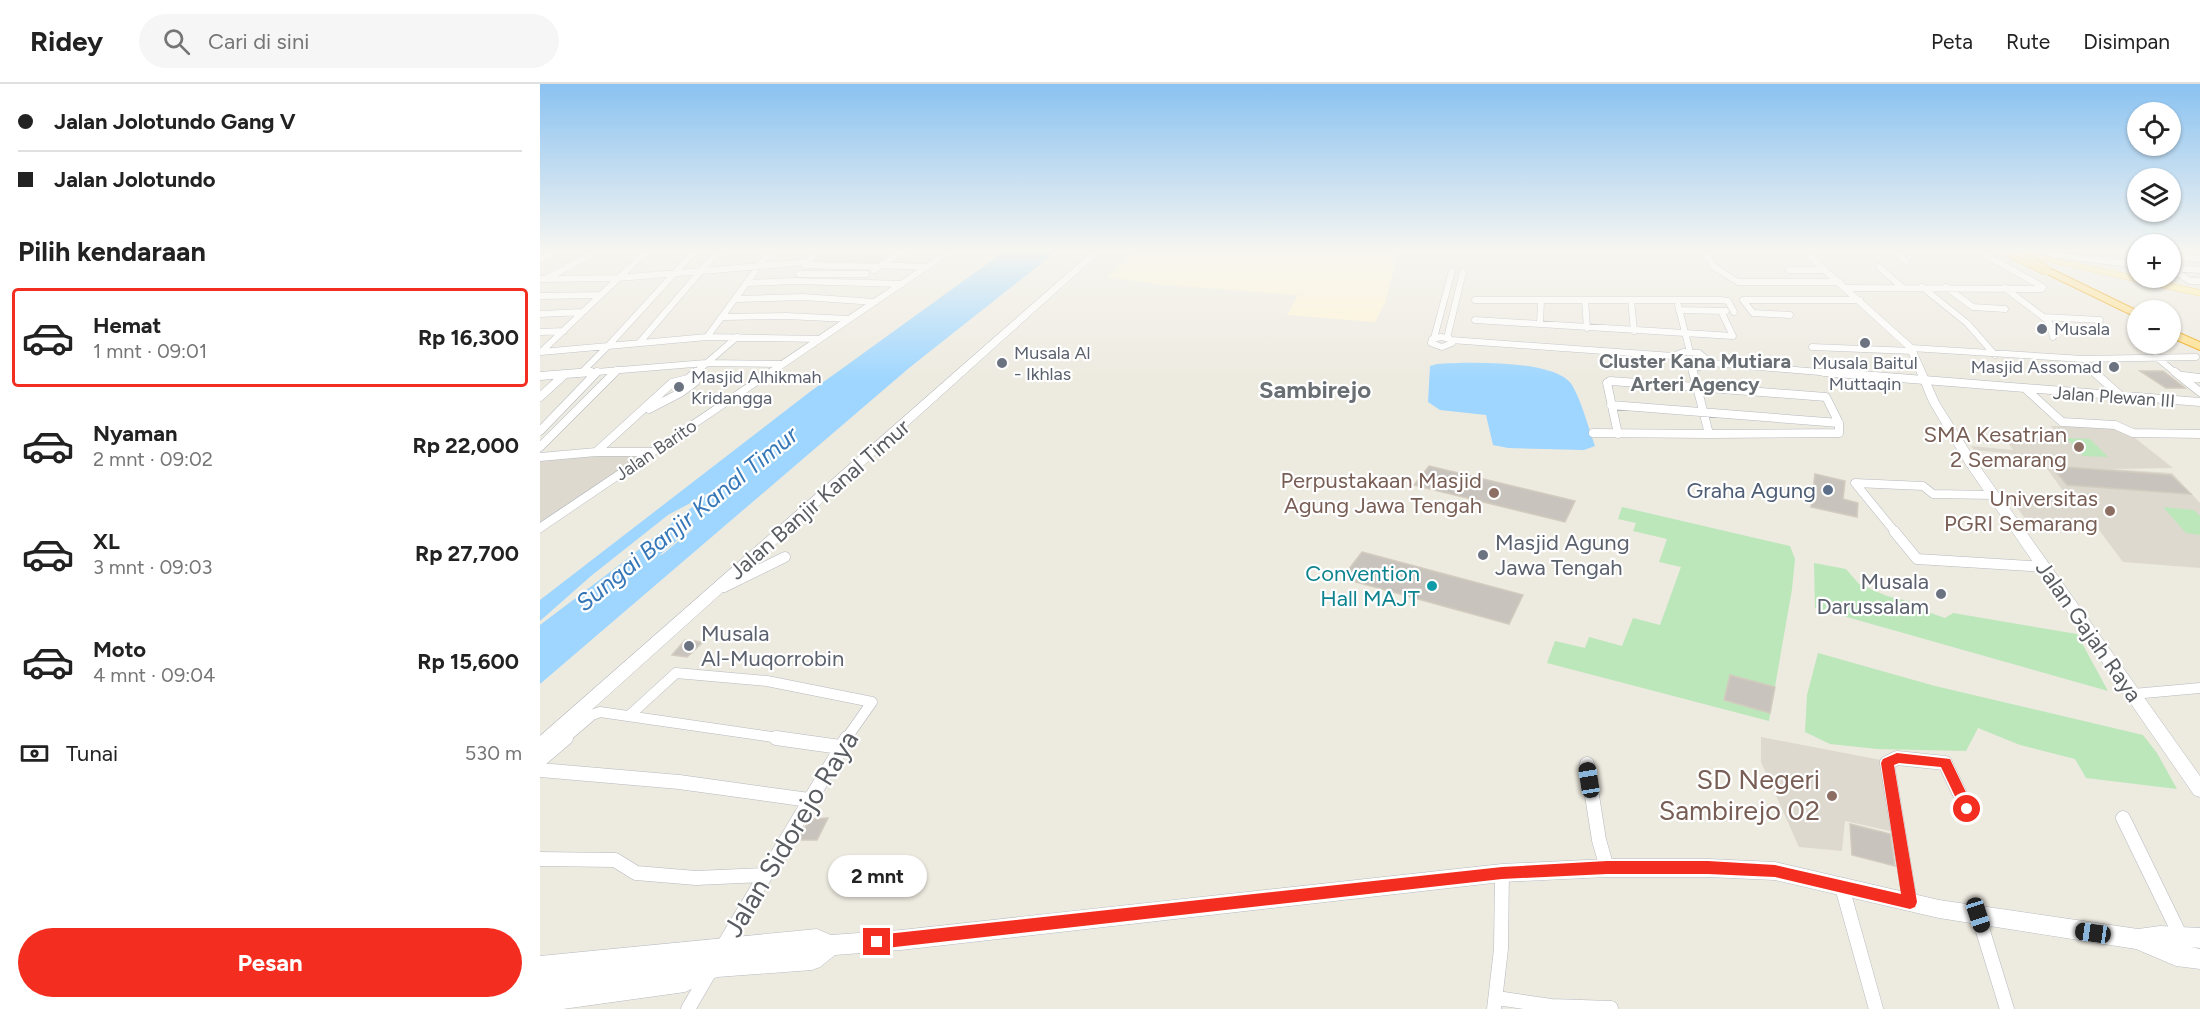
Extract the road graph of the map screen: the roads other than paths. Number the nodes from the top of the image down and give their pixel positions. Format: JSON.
{"nodes":[{"id":1,"x":657,"y":294,"type":"edge"},
{"id":2,"x":682,"y":294,"type":"edge"},
{"id":3,"x":741,"y":294,"type":"edge"},
{"id":4,"x":887,"y":294,"type":"edge"},
{"id":5,"x":1049,"y":294,"type":"edge"},
{"id":6,"x":1446,"y":294,"type":"edge"},
{"id":7,"x":1458,"y":294,"type":"edge"},
{"id":8,"x":1853,"y":294,"type":"edge"},
{"id":9,"x":1931,"y":294,"type":"edge"},
{"id":10,"x":1956,"y":294,"type":"edge"},
{"id":11,"x":2013,"y":294,"type":"edge"},
{"id":12,"x":2097,"y":294,"type":"edge"},
{"id":13,"x":2103,"y":294,"type":"edge"},
{"id":14,"x":601,"y":295,"type":"joint"},
{"id":15,"x":540,"y":296,"type":"edge"},
{"id":16,"x":738,"y":298,"type":"junction"},
{"id":17,"x":1475,"y":300,"type":"dead end"},
{"id":18,"x":1500,"y":300,"type":"junction"},
{"id":19,"x":1541,"y":300,"type":"junction"},
{"id":20,"x":1585,"y":300,"type":"junction"},
{"id":21,"x":1631,"y":300,"type":"junction"},
{"id":22,"x":1677,"y":300,"type":"junction"},
{"id":23,"x":1860,"y":300,"type":"junction"},
{"id":24,"x":875,"y":302,"type":"junction"},
{"id":25,"x":2127,"y":305,"type":"edge"},
{"id":26,"x":2006,"y":309,"type":"dead end"},
{"id":27,"x":2127,"y":309,"type":"edge"},
{"id":28,"x":1679,"y":310,"type":"junction"},
{"id":29,"x":1721,"y":311,"type":"junction"},
{"id":30,"x":583,"y":312,"type":"junction"},
{"id":31,"x":540,"y":314,"type":"edge"},
{"id":32,"x":1790,"y":315,"type":"dead end"},
{"id":33,"x":2043,"y":316,"type":"junction"},
{"id":34,"x":723,"y":317,"type":"junction"},
{"id":35,"x":849,"y":319,"type":"junction"},
{"id":36,"x":1475,"y":320,"type":"dead end"},
{"id":37,"x":2100,"y":320,"type":"dead end"},
{"id":38,"x":1497,"y":321,"type":"junction"},
{"id":39,"x":1540,"y":324,"type":"junction"},
{"id":40,"x":1587,"y":328,"type":"junction"},
{"id":41,"x":1634,"y":331,"type":"junction"},
{"id":42,"x":2181,"y":331,"type":"edge"},
{"id":43,"x":540,"y":332,"type":"edge"},
{"id":44,"x":564,"y":332,"type":"junction"},
{"id":45,"x":1685,"y":335,"type":"junction"},
{"id":46,"x":708,"y":337,"type":"junction"},
{"id":47,"x":737,"y":337,"type":"junction"},
{"id":48,"x":2053,"y":337,"type":"dead end"},
{"id":49,"x":819,"y":339,"type":"junction"},
{"id":50,"x":1449,"y":339,"type":"junction"},
{"id":51,"x":2181,"y":340,"type":"edge"},
{"id":52,"x":2200,"y":340,"type":"edge"},
{"id":53,"x":640,"y":342,"type":"junction"},
{"id":54,"x":608,"y":345,"type":"junction"},
{"id":55,"x":1812,"y":347,"type":"dead end"},
{"id":56,"x":1912,"y":349,"type":"junction"},
{"id":57,"x":540,"y":352,"type":"edge"},
{"id":58,"x":1690,"y":352,"type":"junction"},
{"id":59,"x":2198,"y":352,"type":"edge"},
{"id":60,"x":1995,"y":355,"type":"junction"},
{"id":61,"x":1673,"y":356,"type":"junction"},
{"id":62,"x":2156,"y":357,"type":"junction"},
{"id":63,"x":1710,"y":361,"type":"junction"},
{"id":64,"x":706,"y":363,"type":"junction"},
{"id":65,"x":782,"y":364,"type":"junction"},
{"id":66,"x":1692,"y":368,"type":"junction"},
{"id":67,"x":618,"y":370,"type":"junction"},
{"id":68,"x":597,"y":372,"type":"junction"},
{"id":69,"x":2094,"y":372,"type":"dead end"},
{"id":70,"x":581,"y":373,"type":"junction"},
{"id":71,"x":565,"y":374,"type":"junction"},
{"id":72,"x":540,"y":376,"type":"edge"},
{"id":73,"x":2183,"y":376,"type":"junction"},
{"id":74,"x":1925,"y":378,"type":"junction"},
{"id":75,"x":2200,"y":378,"type":"edge"},
{"id":76,"x":688,"y":379,"type":"junction"},
{"id":77,"x":1697,"y":388,"type":"junction"},
{"id":78,"x":2027,"y":390,"type":"junction"},
{"id":79,"x":2200,"y":392,"type":"edge"},
{"id":80,"x":659,"y":395,"type":"junction"},
{"id":81,"x":676,"y":395,"type":"junction"},
{"id":82,"x":540,"y":397,"type":"edge"},
{"id":83,"x":2123,"y":398,"type":"junction"},
{"id":84,"x":2200,"y":402,"type":"edge"},
{"id":85,"x":1611,"y":405,"type":"junction"},
{"id":86,"x":1703,"y":412,"type":"junction"},
{"id":87,"x":639,"y":414,"type":"junction"},
{"id":88,"x":553,"y":418,"type":"junction"},
{"id":89,"x":540,"y":419,"type":"edge"},
{"id":90,"x":1794,"y":419,"type":"junction"},
{"id":91,"x":1839,"y":423,"type":"junction"},
{"id":92,"x":540,"y":431,"type":"edge"},
{"id":93,"x":1593,"y":433,"type":"dead end"},
{"id":94,"x":1618,"y":434,"type":"junction"},
{"id":95,"x":1709,"y":434,"type":"junction"},
{"id":96,"x":1801,"y":434,"type":"junction"},
{"id":97,"x":2200,"y":434,"type":"edge"},
{"id":98,"x":540,"y":447,"type":"edge"},
{"id":99,"x":596,"y":452,"type":"junction"},
{"id":100,"x":652,"y":452,"type":"junction"},
{"id":101,"x":540,"y":457,"type":"edge"},
{"id":102,"x":1994,"y":495,"type":"junction"},
{"id":103,"x":540,"y":529,"type":"edge"},
{"id":104,"x":785,"y":557,"type":"dead end"},
{"id":105,"x":2045,"y":567,"type":"junction"},
{"id":106,"x":711,"y":593,"type":"junction"},
{"id":107,"x":2200,"y":688,"type":"edge"},
{"id":108,"x":2133,"y":694,"type":"junction"},
{"id":109,"x":630,"y":716,"type":"junction"},
{"id":110,"x":540,"y":747,"type":"edge"},
{"id":111,"x":840,"y":747,"type":"junction"},
{"id":112,"x":540,"y":760,"type":"edge"},
{"id":113,"x":1587,"y":764,"type":"dead end"},
{"id":114,"x":540,"y":770,"type":"edge"},
{"id":115,"x":2200,"y":790,"type":"edge"},
{"id":116,"x":809,"y":800,"type":"junction"},
{"id":117,"x":1967,"y":809,"type":"dead end"},
{"id":118,"x":2123,"y":818,"type":"dead end"},
{"id":119,"x":540,"y":859,"type":"edge"},
{"id":120,"x":1607,"y":868,"type":"junction"},
{"id":121,"x":1502,"y":873,"type":"junction"},
{"id":122,"x":766,"y":874,"type":"junction"},
{"id":123,"x":1842,"y":887,"type":"junction"},
{"id":124,"x":1910,"y":902,"type":"junction"},
{"id":125,"x":1978,"y":915,"type":"junction"},
{"id":126,"x":2191,"y":937,"type":"edge"},
{"id":127,"x":2138,"y":939,"type":"junction"},
{"id":128,"x":831,"y":945,"type":"junction"},
{"id":129,"x":723,"y":947,"type":"junction"},
{"id":130,"x":2200,"y":959,"type":"edge"},
{"id":131,"x":689,"y":964,"type":"junction"},
{"id":132,"x":540,"y":966,"type":"edge"},
{"id":133,"x":712,"y":968,"type":"junction"},
{"id":134,"x":540,"y":980,"type":"edge"},
{"id":135,"x":540,"y":1001,"type":"edge"},
{"id":136,"x":1495,"y":1004,"type":"edge"},
{"id":137,"x":1611,"y":1008,"type":"edge"},
{"id":138,"x":688,"y":1009,"type":"edge"},
{"id":139,"x":1876,"y":1009,"type":"edge"},
{"id":140,"x":2007,"y":1009,"type":"edge"}],
"edges":[{"from":1,"to":54,"type":"street"},
{"from":2,"to":53,"type":"street"},
{"from":3,"to":16,"type":"street"},
{"from":4,"to":24,"type":"main road","name":"Jalan Barito"},
{"from":5,"to":106,"type":"main road","name":"Jalan Banjir Kanal Timur"},
{"from":6,"to":50,"type":"street"},
{"from":7,"to":50,"type":"street"},
{"from":8,"to":23,"type":"main road","name":"Jalan Gajah Raya"},
{"from":9,"to":60,"type":"street"},
{"from":10,"to":26,"type":"street"},
{"from":11,"to":33,"type":"street"},
{"from":12,"to":27,"type":"highway"},
{"from":13,"to":25,"type":"highway"},
{"from":14,"to":15,"type":"street"},
{"from":14,"to":30,"type":"street"},
{"from":16,"to":24,"type":"street"},
{"from":16,"to":34,"type":"street"},
{"from":17,"to":18,"type":"street"},
{"from":18,"to":19,"type":"street"},
{"from":18,"to":38,"type":"street"},
{"from":19,"to":20,"type":"street"},
{"from":19,"to":39,"type":"street"},
{"from":20,"to":21,"type":"street"},
{"from":20,"to":40,"type":"street"},
{"from":21,"to":22,"type":"street"},
{"from":21,"to":41,"type":"street"},
{"from":22,"to":28,"type":"street"},
{"from":22,"to":29,"type":"street"},
{"from":23,"to":32,"type":"street"},
{"from":23,"to":56,"type":"main road","name":"Jalan Gajah Raya"},
{"from":24,"to":35,"type":"main road","name":"Jalan Barito"},
{"from":28,"to":29,"type":"street"},
{"from":28,"to":45,"type":"street"},
{"from":29,"to":45,"type":"street"},
{"from":30,"to":31,"type":"street"},
{"from":30,"to":44,"type":"street"},
{"from":33,"to":37,"type":"street"},
{"from":33,"to":48,"type":"street"},
{"from":34,"to":35,"type":"street"},
{"from":34,"to":46,"type":"street"},
{"from":35,"to":49,"type":"main road","name":"Jalan Barito"},
{"from":36,"to":38,"type":"street"},
{"from":38,"to":39,"type":"street"},
{"from":39,"to":40,"type":"street"},
{"from":40,"to":41,"type":"street"},
{"from":41,"to":45,"type":"street"},
{"from":42,"to":52,"type":"highway"},
{"from":43,"to":44,"type":"street"},
{"from":44,"to":57,"type":"street"},
{"from":45,"to":58,"type":"street"},
{"from":46,"to":47,"type":"street"},
{"from":46,"to":53,"type":"street"},
{"from":47,"to":49,"type":"street"},
{"from":47,"to":64,"type":"street"},
{"from":49,"to":65,"type":"main road","name":"Jalan Barito"},
{"from":50,"to":61,"type":"street"},
{"from":51,"to":59,"type":"highway"},
{"from":53,"to":54,"type":"street"},
{"from":54,"to":57,"type":"street"},
{"from":54,"to":70,"type":"street"},
{"from":55,"to":56,"type":"street"},
{"from":56,"to":60,"type":"street"},
{"from":56,"to":74,"type":"main road","name":"Jalan Gajah Raya"},
{"from":58,"to":61,"type":"street"},
{"from":58,"to":63,"type":"street"},
{"from":59,"to":62,"type":"street"},
{"from":60,"to":62,"type":"street"},
{"from":61,"to":66,"type":"street"},
{"from":62,"to":73,"type":"street"},
{"from":63,"to":66,"type":"street"},
{"from":63,"to":74,"type":"street","name":"Jalan Plewan III"},
{"from":64,"to":65,"type":"street"},
{"from":64,"to":67,"type":"street"},
{"from":64,"to":76,"type":"street"},
{"from":65,"to":100,"type":"main road","name":"Jalan Barito"},
{"from":66,"to":77,"type":"street"},
{"from":67,"to":68,"type":"street"},
{"from":67,"to":98,"type":"street"},
{"from":68,"to":70,"type":"street"},
{"from":68,"to":88,"type":"street"},
{"from":69,"to":83,"type":"street"},
{"from":70,"to":71,"type":"street"},
{"from":71,"to":72,"type":"street"},
{"from":71,"to":82,"type":"street"},
{"from":73,"to":75,"type":"street"},
{"from":73,"to":79,"type":"street"},
{"from":74,"to":78,"type":"street","name":"Jalan Plewan III"},
{"from":74,"to":102,"type":"main road","name":"Jalan Gajah Raya"},
{"from":76,"to":80,"type":"street"},
{"from":76,"to":81,"type":"street"},
{"from":77,"to":85,"type":"street"},
{"from":77,"to":86,"type":"street"},
{"from":77,"to":91,"type":"street"},
{"from":78,"to":83,"type":"street","name":"Jalan Plewan III"},
{"from":78,"to":97,"type":"street","name":"Jalan Plewan III"},
{"from":80,"to":81,"type":"street"},
{"from":80,"to":87,"type":"street"},
{"from":81,"to":87,"type":"street"},
{"from":83,"to":84,"type":"street","name":"Jalan Plewan III"},
{"from":85,"to":86,"type":"street"},
{"from":85,"to":94,"type":"street"},
{"from":86,"to":90,"type":"street"},
{"from":86,"to":95,"type":"street"},
{"from":87,"to":99,"type":"street"},
{"from":88,"to":89,"type":"street"},
{"from":88,"to":92,"type":"street"},
{"from":90,"to":91,"type":"street"},
{"from":90,"to":96,"type":"street"},
{"from":91,"to":96,"type":"street"},
{"from":93,"to":94,"type":"street"},
{"from":94,"to":95,"type":"street"},
{"from":95,"to":96,"type":"street"},
{"from":99,"to":100,"type":"street"},
{"from":99,"to":101,"type":"street"},
{"from":100,"to":103,"type":"main road","name":"Jalan Barito"},
{"from":102,"to":105,"type":"main road","name":"Jalan Gajah Raya"},
{"from":102,"to":105,"type":"street"},
{"from":104,"to":106,"type":"street"},
{"from":105,"to":108,"type":"main road","name":"Jalan Gajah Raya"},
{"from":106,"to":110,"type":"main road","name":"Jalan Banjir Kanal Timur"},
{"from":107,"to":108,"type":"street"},
{"from":108,"to":115,"type":"main road","name":"Jalan Gajah Raya"},
{"from":109,"to":111,"type":"street"},
{"from":109,"to":111,"type":"street","name":"Jalan Sidorejo Raya"},
{"from":109,"to":112,"type":"street"},
{"from":111,"to":116,"type":"street","name":"Jalan Sidorejo Raya"},
{"from":113,"to":120,"type":"street"},
{"from":114,"to":116,"type":"street"},
{"from":116,"to":122,"type":"street","name":"Jalan Sidorejo Raya"},
{"from":117,"to":124,"type":"street"},
{"from":118,"to":126,"type":"street"},
{"from":119,"to":122,"type":"street"},
{"from":120,"to":121,"type":"main road"},
{"from":120,"to":123,"type":"main road"},
{"from":121,"to":128,"type":"main road"},
{"from":121,"to":136,"type":"street"},
{"from":122,"to":129,"type":"street","name":"Jalan Sidorejo Raya"},
{"from":123,"to":124,"type":"main road"},
{"from":123,"to":139,"type":"street"},
{"from":124,"to":125,"type":"main road"},
{"from":125,"to":127,"type":"main road"},
{"from":125,"to":140,"type":"street"},
{"from":126,"to":127,"type":"main road"},
{"from":127,"to":130,"type":"main road"},
{"from":128,"to":129,"type":"main road"},
{"from":128,"to":133,"type":"main road"},
{"from":129,"to":131,"type":"main road"},
{"from":129,"to":132,"type":"main road"},
{"from":129,"to":133,"type":"street","name":"Jalan Sidorejo Raya"},
{"from":131,"to":133,"type":"main road"},
{"from":131,"to":134,"type":"main road"},
{"from":133,"to":135,"type":"main road"},
{"from":133,"to":138,"type":"street","name":"Jalan Sidorejo Raya"},
{"from":136,"to":137,"type":"street"}]}
